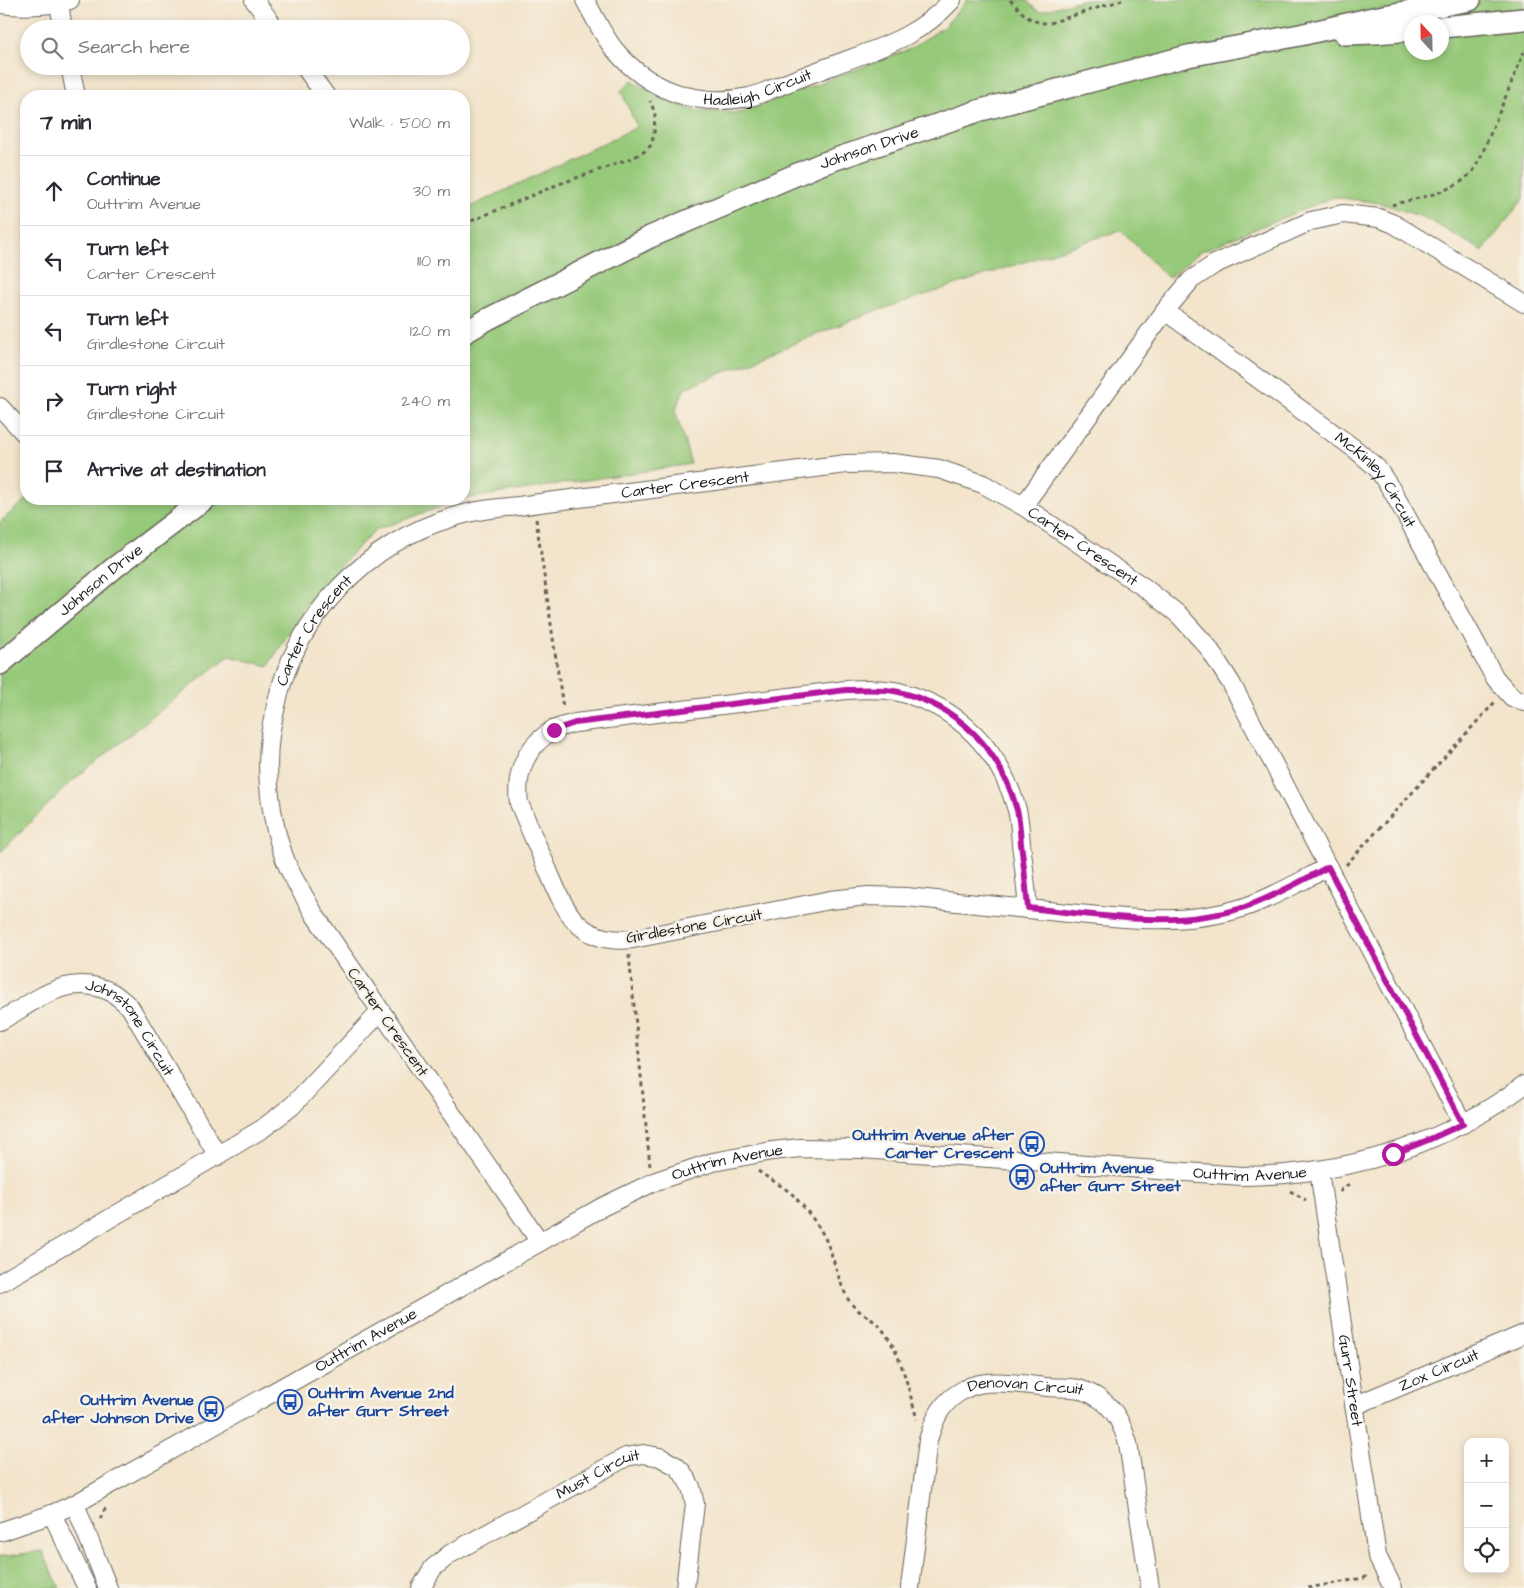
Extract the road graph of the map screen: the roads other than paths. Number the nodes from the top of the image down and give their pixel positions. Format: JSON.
{"nodes":[{"id":1,"x":254,"y":0,"type":"edge"},
{"id":2,"x":584,"y":0,"type":"edge"},
{"id":3,"x":952,"y":0,"type":"edge"},
{"id":4,"x":1470,"y":0,"type":"edge"},
{"id":5,"x":64,"y":2,"type":"edge"},
{"id":6,"x":0,"y":4,"type":"edge"},
{"id":7,"x":1524,"y":19,"type":"edge"},
{"id":8,"x":63,"y":20,"type":"edge"},
{"id":9,"x":269,"y":20,"type":"edge"},
{"id":10,"x":1449,"y":25,"type":"edge"},
{"id":11,"x":1404,"y":31,"type":"edge"},
{"id":12,"x":1300,"y":36,"type":"junction"},
{"id":13,"x":72,"y":75,"type":"edge"},
{"id":14,"x":311,"y":75,"type":"edge"},
{"id":15,"x":75,"y":90,"type":"edge"},
{"id":16,"x":322,"y":90,"type":"edge"},
{"id":17,"x":1524,"y":304,"type":"edge"},
{"id":18,"x":1165,"y":311,"type":"junction"},
{"id":19,"x":470,"y":329,"type":"edge"},
{"id":20,"x":0,"y":407,"type":"edge"},
{"id":21,"x":20,"y":429,"type":"edge"},
{"id":22,"x":197,"y":505,"type":"edge"},
{"id":23,"x":1024,"y":506,"type":"junction"},
{"id":24,"x":0,"y":664,"type":"edge"},
{"id":25,"x":1524,"y":702,"type":"edge"},
{"id":26,"x":1331,"y":872,"type":"junction"},
{"id":27,"x":1028,"y":908,"type":"junction"},
{"id":28,"x":381,"y":1012,"type":"junction"},
{"id":29,"x":0,"y":1021,"type":"edge"},
{"id":30,"x":1524,"y":1085,"type":"edge"},
{"id":31,"x":1463,"y":1124,"type":"junction"},
{"id":32,"x":218,"y":1156,"type":"junction"},
{"id":33,"x":1319,"y":1171,"type":"junction"},
{"id":34,"x":540,"y":1242,"type":"junction"},
{"id":35,"x":0,"y":1283,"type":"edge"},
{"id":36,"x":1524,"y":1334,"type":"edge"},
{"id":37,"x":1354,"y":1406,"type":"junction"},
{"id":38,"x":75,"y":1504,"type":"junction"},
{"id":39,"x":52,"y":1514,"type":"junction"},
{"id":40,"x":0,"y":1532,"type":"edge"},
{"id":41,"x":87,"y":1588,"type":"edge"},
{"id":42,"x":108,"y":1588,"type":"edge"},
{"id":43,"x":421,"y":1588,"type":"edge"},
{"id":44,"x":685,"y":1588,"type":"edge"},
{"id":45,"x":910,"y":1588,"type":"edge"},
{"id":46,"x":1150,"y":1588,"type":"edge"},
{"id":47,"x":1393,"y":1588,"type":"edge"}],
"edges":[{"from":1,"to":9,"type":"street"},
{"from":2,"to":3,"type":"street","name":"Hadleigh Circuit"},
{"from":4,"to":12,"type":"main road","name":"Johnson Drive"},
{"from":5,"to":6,"type":"street"},
{"from":5,"to":8,"type":"street"},
{"from":7,"to":10,"type":"main road"},
{"from":11,"to":12,"type":"main road","name":"Johnson Drive"},
{"from":12,"to":19,"type":"main road","name":"Johnson Drive"},
{"from":13,"to":15,"type":"street"},
{"from":14,"to":16,"type":"street"},
{"from":17,"to":18,"type":"street"},
{"from":18,"to":23,"type":"street"},
{"from":18,"to":25,"type":"street","name":"McKinley Circuit"},
{"from":20,"to":21,"type":"street"},
{"from":22,"to":24,"type":"main road","name":"Johnson Drive"},
{"from":23,"to":26,"type":"street","name":"Carter Crescent"},
{"from":23,"to":28,"type":"street","name":"Carter Crescent"},
{"from":26,"to":27,"type":"street","name":"Girdlestone Circuit"},
{"from":26,"to":31,"type":"street","name":"Carter Crescent"},
{"from":27,"to":27,"type":"street","name":"Girdlestone Circuit"},
{"from":28,"to":32,"type":"street"},
{"from":28,"to":34,"type":"street","name":"Carter Crescent"},
{"from":29,"to":32,"type":"street","name":"Johnstone Circuit"},
{"from":30,"to":31,"type":"street","name":"Outtrim Avenue"},
{"from":31,"to":33,"type":"street","name":"Outtrim Avenue"},
{"from":32,"to":35,"type":"street"},
{"from":33,"to":34,"type":"street","name":"Outtrim Avenue"},
{"from":33,"to":37,"type":"street","name":"Gurr Street"},
{"from":34,"to":38,"type":"street","name":"Outtrim Avenue"},
{"from":36,"to":37,"type":"street","name":"Zox Circuit"},
{"from":37,"to":47,"type":"street","name":"Gurr Street"},
{"from":38,"to":39,"type":"street","name":"Outtrim Avenue"},
{"from":38,"to":42,"type":"street"},
{"from":39,"to":40,"type":"street","name":"Outtrim Avenue"},
{"from":39,"to":41,"type":"street"},
{"from":43,"to":44,"type":"street","name":"Must Circuit"},
{"from":45,"to":46,"type":"street","name":"Denovan Circuit"}]}
